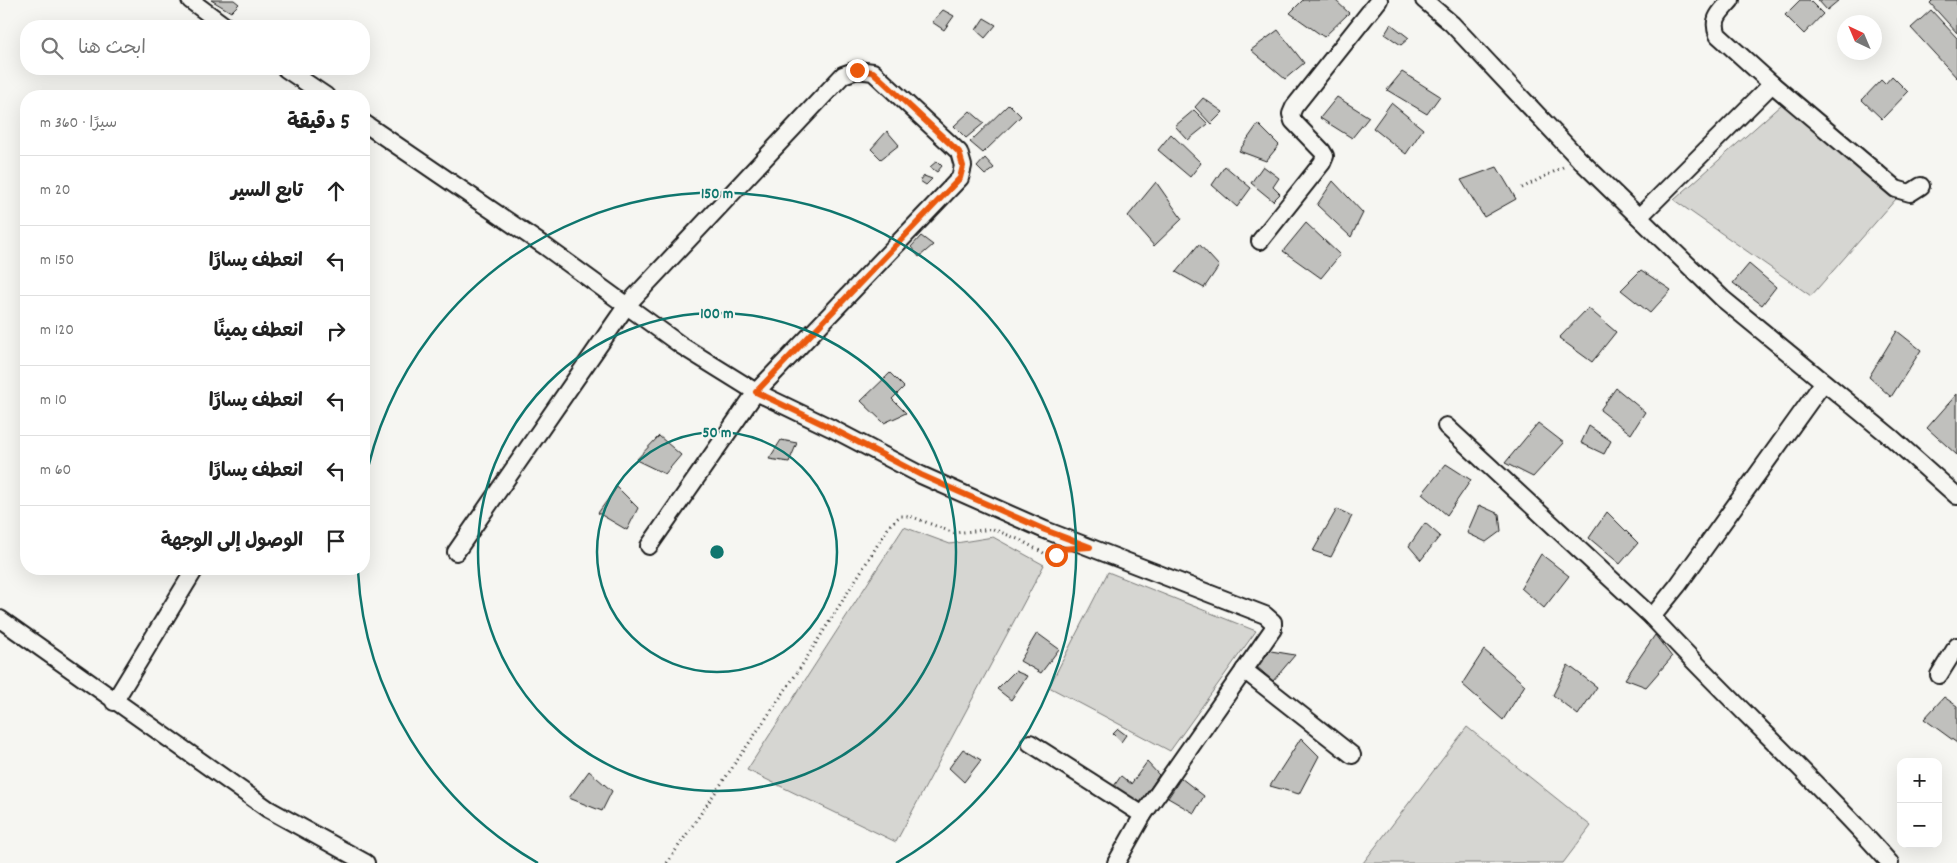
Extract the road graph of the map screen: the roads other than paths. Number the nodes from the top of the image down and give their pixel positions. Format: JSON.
{"nodes":[{"id":1,"x":190,"y":0,"type":"edge"},
{"id":2,"x":1379,"y":0,"type":"edge"},
{"id":3,"x":1424,"y":0,"type":"edge"},
{"id":4,"x":1731,"y":0,"type":"edge"},
{"id":5,"x":217,"y":20,"type":"edge"},
{"id":6,"x":295,"y":75,"type":"edge"},
{"id":7,"x":1772,"y":84,"type":"junction"},
{"id":8,"x":317,"y":90,"type":"edge"},
{"id":9,"x":370,"y":127,"type":"edge"},
{"id":10,"x":1921,"y":186,"type":"dead end"},
{"id":11,"x":1639,"y":217,"type":"junction"},
{"id":12,"x":1260,"y":241,"type":"dead end"},
{"id":13,"x":627,"y":305,"type":"junction"},
{"id":14,"x":1823,"y":383,"type":"junction"},
{"id":15,"x":756,"y":392,"type":"junction"},
{"id":16,"x":1446,"y":426,"type":"dead end"},
{"id":17,"x":1957,"y":496,"type":"edge"},
{"id":18,"x":649,"y":546,"type":"dead end"},
{"id":19,"x":456,"y":552,"type":"dead end"},
{"id":20,"x":190,"y":575,"type":"edge"},
{"id":21,"x":1652,"y":616,"type":"junction"},
{"id":22,"x":0,"y":619,"type":"edge"},
{"id":23,"x":1957,"y":646,"type":"edge"},
{"id":24,"x":1244,"y":670,"type":"junction"},
{"id":25,"x":1938,"y":675,"type":"dead end"},
{"id":26,"x":114,"y":702,"type":"junction"},
{"id":27,"x":1030,"y":742,"type":"dead end"},
{"id":28,"x":1352,"y":755,"type":"dead end"},
{"id":29,"x":1143,"y":815,"type":"junction"},
{"id":30,"x":366,"y":863,"type":"edge"},
{"id":31,"x":1116,"y":863,"type":"edge"},
{"id":32,"x":1890,"y":863,"type":"edge"}],
"edges":[{"from":1,"to":5,"type":"street"},
{"from":2,"to":12,"type":"street"},
{"from":3,"to":11,"type":"street"},
{"from":4,"to":7,"type":"street"},
{"from":6,"to":8,"type":"street"},
{"from":7,"to":10,"type":"street"},
{"from":7,"to":11,"type":"street"},
{"from":9,"to":13,"type":"street"},
{"from":11,"to":14,"type":"street"},
{"from":13,"to":15,"type":"street"},
{"from":13,"to":15,"type":"street"},
{"from":13,"to":19,"type":"street"},
{"from":14,"to":17,"type":"street"},
{"from":14,"to":21,"type":"street"},
{"from":15,"to":18,"type":"street"},
{"from":15,"to":24,"type":"street"},
{"from":16,"to":21,"type":"street"},
{"from":20,"to":26,"type":"street"},
{"from":21,"to":32,"type":"street"},
{"from":22,"to":26,"type":"street"},
{"from":23,"to":25,"type":"street"},
{"from":24,"to":28,"type":"street"},
{"from":24,"to":29,"type":"street"},
{"from":26,"to":30,"type":"street"},
{"from":27,"to":29,"type":"street"},
{"from":29,"to":31,"type":"street"}]}
